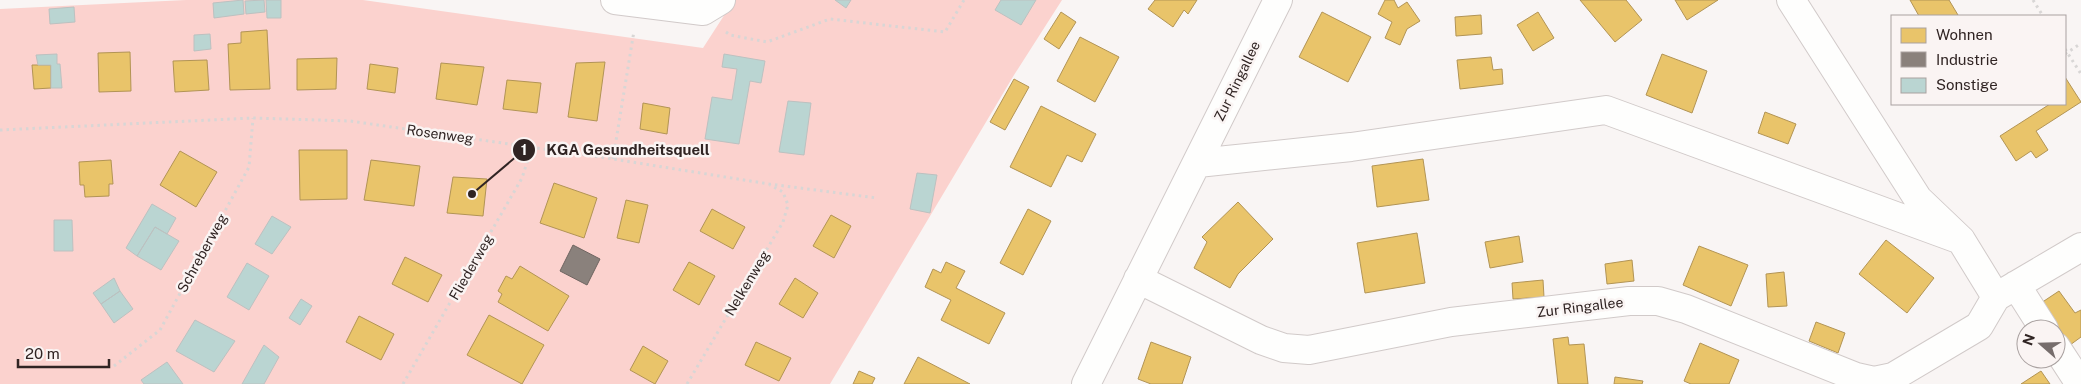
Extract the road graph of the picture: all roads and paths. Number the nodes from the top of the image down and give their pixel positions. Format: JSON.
{"nodes":[{"id":1,"x":964,"y":0,"type":"edge"},
{"id":2,"x":1278,"y":0,"type":"edge"},
{"id":3,"x":1791,"y":0,"type":"edge"},
{"id":4,"x":2033,"y":0,"type":"edge"},
{"id":5,"x":627,"y":2,"type":"edge"},
{"id":6,"x":712,"y":5,"type":"edge"},
{"id":7,"x":2043,"y":15,"type":"edge"},
{"id":8,"x":2080,"y":44,"type":"edge"},
{"id":9,"x":2066,"y":52,"type":"edge"},
{"id":10,"x":2081,"y":74,"type":"edge"},
{"id":11,"x":253,"y":118,"type":"junction"},
{"id":12,"x":0,"y":130,"type":"edge"},
{"id":13,"x":532,"y":147,"type":"junction"},
{"id":14,"x":613,"y":159,"type":"junction"},
{"id":15,"x":1198,"y":163,"type":"junction"},
{"id":16,"x":769,"y":184,"type":"junction"},
{"id":17,"x":877,"y":198,"type":"dead end"},
{"id":18,"x":1961,"y":240,"type":"junction"},
{"id":19,"x":2081,"y":247,"type":"edge"},
{"id":20,"x":1138,"y":279,"type":"junction"},
{"id":21,"x":2006,"y":291,"type":"junction"},
{"id":22,"x":2034,"y":319,"type":"edge"},
{"id":23,"x":2066,"y":362,"type":"edge"},
{"id":24,"x":114,"y":366,"type":"dead end"},
{"id":25,"x":404,"y":384,"type":"edge"},
{"id":26,"x":687,"y":384,"type":"edge"},
{"id":27,"x":1086,"y":384,"type":"edge"},
{"id":28,"x":2080,"y":384,"type":"edge"}],
"edges":[{"from":1,"to":6,"type":"path"},
{"from":2,"to":15,"type":"street","name":"Zur Ringallee"},
{"from":3,"to":18,"type":"street"},
{"from":4,"to":7,"type":"path"},
{"from":5,"to":6,"type":"street"},
{"from":5,"to":14,"type":"path"},
{"from":8,"to":9,"type":"path"},
{"from":9,"to":10,"type":"path"},
{"from":11,"to":12,"type":"path","name":"Rosenweg"},
{"from":11,"to":13,"type":"path","name":"Rosenweg"},
{"from":11,"to":24,"type":"path","name":"Schreberweg"},
{"from":13,"to":14,"type":"path","name":"Rosenweg"},
{"from":13,"to":25,"type":"path","name":"Fliederweg"},
{"from":14,"to":16,"type":"path","name":"Rosenweg"},
{"from":15,"to":18,"type":"street"},
{"from":15,"to":20,"type":"street","name":"Zur Ringallee"},
{"from":16,"to":17,"type":"path","name":"Rosenweg"},
{"from":16,"to":26,"type":"path","name":"Nelkenweg"},
{"from":18,"to":21,"type":"street"},
{"from":19,"to":21,"type":"street","name":"Zur Ringallee"},
{"from":20,"to":21,"type":"street","name":"Zur Ringallee"},
{"from":20,"to":27,"type":"street","name":"Zur Ringallee"},
{"from":21,"to":22,"type":"street"},
{"from":23,"to":28,"type":"street"}]}
